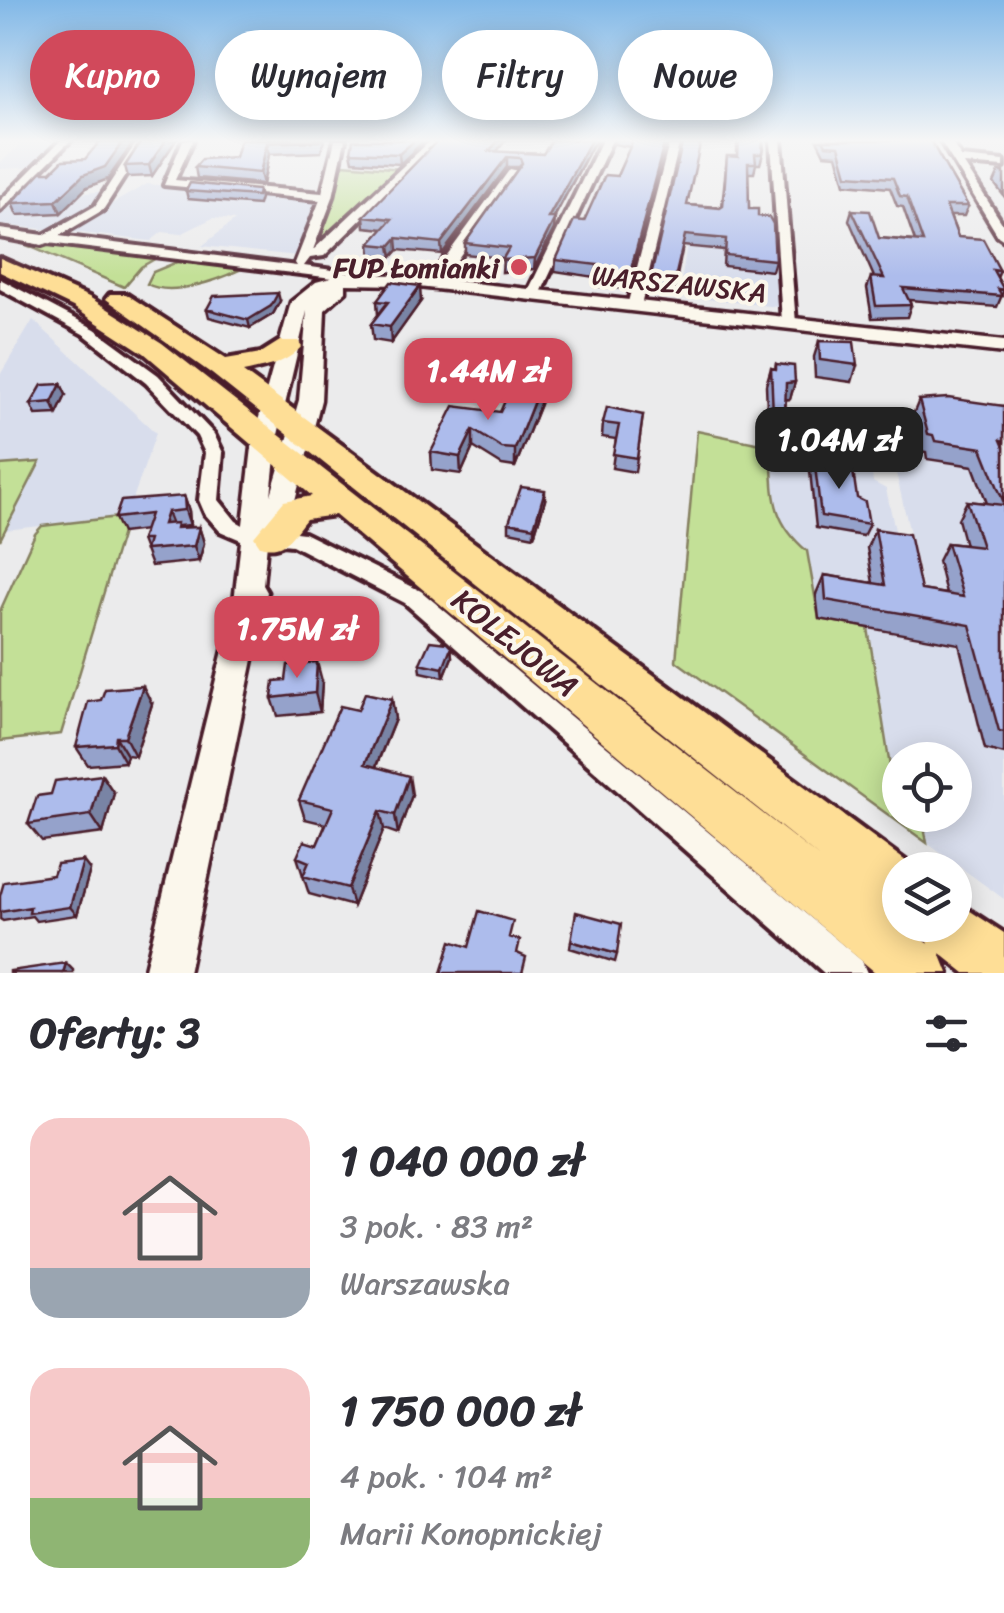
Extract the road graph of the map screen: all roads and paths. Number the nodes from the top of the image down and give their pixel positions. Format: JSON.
{"nodes":[{"id":1,"x":22,"y":185,"type":"edge"},
{"id":2,"x":114,"y":185,"type":"edge"},
{"id":3,"x":195,"y":185,"type":"edge"},
{"id":4,"x":330,"y":185,"type":"edge"},
{"id":5,"x":390,"y":185,"type":"edge"},
{"id":6,"x":504,"y":185,"type":"edge"},
{"id":7,"x":586,"y":185,"type":"edge"},
{"id":8,"x":663,"y":185,"type":"edge"},
{"id":9,"x":779,"y":185,"type":"edge"},
{"id":10,"x":973,"y":185,"type":"edge"},
{"id":11,"x":327,"y":197,"type":"junction"},
{"id":12,"x":0,"y":208,"type":"edge"},
{"id":13,"x":0,"y":233,"type":"edge"},
{"id":14,"x":1004,"y":236,"type":"edge"},
{"id":15,"x":42,"y":241,"type":"junction"},
{"id":16,"x":0,"y":248,"type":"edge"},
{"id":17,"x":306,"y":255,"type":"junction"},
{"id":18,"x":0,"y":264,"type":"edge"},
{"id":19,"x":299,"y":270,"type":"junction"},
{"id":20,"x":349,"y":276,"type":"junction"},
{"id":21,"x":0,"y":283,"type":"edge"},
{"id":22,"x":432,"y":284,"type":"junction"},
{"id":23,"x":533,"y":296,"type":"junction"},
{"id":24,"x":634,"y":306,"type":"junction"},
{"id":25,"x":790,"y":323,"type":"junction"},
{"id":26,"x":289,"y":346,"type":"junction"},
{"id":27,"x":1004,"y":347,"type":"edge"},
{"id":28,"x":221,"y":368,"type":"junction"},
{"id":29,"x":283,"y":434,"type":"junction"},
{"id":30,"x":343,"y":503,"type":"junction"},
{"id":31,"x":262,"y":536,"type":"junction"},
{"id":32,"x":882,"y":876,"type":"edge"},
{"id":33,"x":970,"y":942,"type":"edge"},
{"id":34,"x":1004,"y":968,"type":"edge"},
{"id":35,"x":166,"y":973,"type":"edge"},
{"id":36,"x":850,"y":973,"type":"edge"},
{"id":37,"x":920,"y":973,"type":"edge"}],
"edges":[{"from":1,"to":12,"type":"street"},
{"from":2,"to":15,"type":"street"},
{"from":3,"to":11,"type":"street"},
{"from":4,"to":11,"type":"street"},
{"from":5,"to":17,"type":"street"},
{"from":6,"to":22,"type":"street"},
{"from":7,"to":23,"type":"street"},
{"from":8,"to":24,"type":"street"},
{"from":9,"to":25,"type":"street"},
{"from":10,"to":14,"type":"street"},
{"from":11,"to":17,"type":"street"},
{"from":13,"to":15,"type":"street"},
{"from":15,"to":19,"type":"street"},
{"from":16,"to":28,"type":"highway","name":"KOLEJOWA"},
{"from":17,"to":19,"type":"street"},
{"from":18,"to":29,"type":"highway","name":"KOLEJOWA"},
{"from":19,"to":20,"type":"street"},
{"from":20,"to":22,"type":"street","name":"WARSZAWSKA"},
{"from":20,"to":26,"type":"street"},
{"from":20,"to":29,"type":"street"},
{"from":21,"to":31,"type":"street"},
{"from":22,"to":23,"type":"street","name":"WARSZAWSKA"},
{"from":23,"to":24,"type":"street","name":"WARSZAWSKA"},
{"from":24,"to":25,"type":"street","name":"WARSZAWSKA"},
{"from":25,"to":27,"type":"street","name":"WARSZAWSKA"},
{"from":26,"to":28,"type":"highway"},
{"from":26,"to":29,"type":"street"},
{"from":28,"to":29,"type":"highway","name":"KOLEJOWA"},
{"from":29,"to":30,"type":"highway","name":"KOLEJOWA"},
{"from":29,"to":31,"type":"street"},
{"from":29,"to":32,"type":"highway","name":"KOLEJOWA"},
{"from":30,"to":31,"type":"highway"},
{"from":30,"to":37,"type":"highway","name":"KOLEJOWA"},
{"from":31,"to":35,"type":"street"},
{"from":31,"to":36,"type":"street"},
{"from":33,"to":34,"type":"highway"}]}
